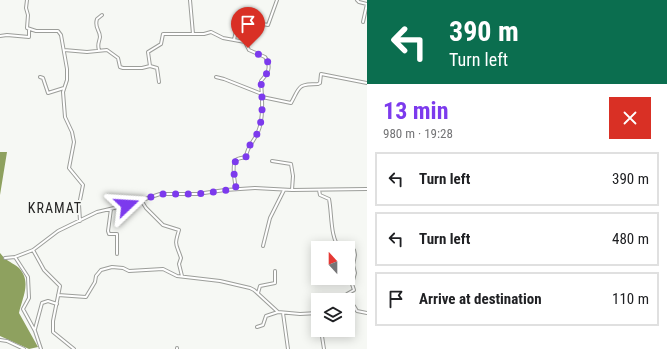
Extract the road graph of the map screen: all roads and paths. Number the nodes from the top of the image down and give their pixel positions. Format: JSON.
{"nodes":[{"id":1,"x":27,"y":0,"type":"edge"},
{"id":2,"x":190,"y":0,"type":"edge"},
{"id":3,"x":277,"y":0,"type":"edge"},
{"id":4,"x":357,"y":0,"type":"edge"},
{"id":5,"x":367,"y":4,"type":"edge"},
{"id":6,"x":102,"y":15,"type":"dead end"},
{"id":7,"x":363,"y":22,"type":"dead end"},
{"id":8,"x":29,"y":30,"type":"junction"},
{"id":9,"x":194,"y":34,"type":"junction"},
{"id":10,"x":0,"y":36,"type":"edge"},
{"id":11,"x":234,"y":40,"type":"junction"},
{"id":12,"x":64,"y":50,"type":"junction"},
{"id":13,"x":99,"y":50,"type":"junction"},
{"id":14,"x":150,"y":66,"type":"junction"},
{"id":15,"x":40,"y":76,"type":"dead end"},
{"id":16,"x":216,"y":77,"type":"dead end"},
{"id":17,"x":159,"y":82,"type":"dead end"},
{"id":18,"x":367,"y":83,"type":"edge"},
{"id":19,"x":64,"y":88,"type":"junction"},
{"id":20,"x":262,"y":94,"type":"junction"},
{"id":21,"x":262,"y":97,"type":"junction"},
{"id":22,"x":272,"y":161,"type":"dead end"},
{"id":23,"x":236,"y":189,"type":"junction"},
{"id":24,"x":367,"y":189,"type":"edge"},
{"id":25,"x":284,"y":190,"type":"junction"},
{"id":26,"x":292,"y":190,"type":"junction"},
{"id":27,"x":319,"y":190,"type":"junction"},
{"id":28,"x":141,"y":200,"type":"junction"},
{"id":29,"x":111,"y":209,"type":"junction"},
{"id":30,"x":80,"y":222,"type":"junction"},
{"id":31,"x":335,"y":241,"type":"edge"},
{"id":32,"x":262,"y":246,"type":"dead end"},
{"id":33,"x":33,"y":250,"type":"junction"},
{"id":34,"x":117,"y":254,"type":"dead end"},
{"id":35,"x":14,"y":257,"type":"junction"},
{"id":36,"x":5,"y":258,"type":"dead end"},
{"id":37,"x":275,"y":271,"type":"dead end"},
{"id":38,"x":182,"y":276,"type":"junction"},
{"id":39,"x":352,"y":285,"type":"edge"},
{"id":40,"x":258,"y":293,"type":"junction"},
{"id":41,"x":349,"y":293,"type":"edge"},
{"id":42,"x":58,"y":295,"type":"junction"},
{"id":43,"x":57,"y":304,"type":"junction"},
{"id":44,"x":355,"y":308,"type":"edge"},
{"id":45,"x":278,"y":312,"type":"junction"},
{"id":46,"x":283,"y":313,"type":"junction"},
{"id":47,"x":311,"y":313,"type":"edge"},
{"id":48,"x":367,"y":313,"type":"edge"},
{"id":49,"x":257,"y":327,"type":"dead end"},
{"id":50,"x":35,"y":330,"type":"junction"},
{"id":51,"x":321,"y":337,"type":"edge"},
{"id":52,"x":0,"y":340,"type":"edge"},
{"id":53,"x":24,"y":349,"type":"edge"},
{"id":54,"x":42,"y":349,"type":"edge"},
{"id":55,"x":74,"y":349,"type":"edge"},
{"id":56,"x":288,"y":349,"type":"edge"},
{"id":57,"x":324,"y":349,"type":"edge"}],
"edges":[{"from":1,"to":8,"type":"street"},
{"from":2,"to":9,"type":"street"},
{"from":3,"to":11,"type":"street"},
{"from":4,"to":5,"type":"street"},
{"from":5,"to":7,"type":"street"},
{"from":6,"to":13,"type":"street"},
{"from":8,"to":10,"type":"street"},
{"from":8,"to":12,"type":"street"},
{"from":9,"to":11,"type":"street"},
{"from":9,"to":14,"type":"street"},
{"from":11,"to":20,"type":"street"},
{"from":12,"to":13,"type":"street"},
{"from":12,"to":19,"type":"street"},
{"from":13,"to":14,"type":"street"},
{"from":14,"to":17,"type":"street"},
{"from":15,"to":19,"type":"street"},
{"from":16,"to":20,"type":"street"},
{"from":18,"to":21,"type":"street"},
{"from":19,"to":30,"type":"street"},
{"from":20,"to":21,"type":"street"},
{"from":21,"to":23,"type":"street"},
{"from":22,"to":26,"type":"street"},
{"from":23,"to":25,"type":"street"},
{"from":23,"to":28,"type":"street"},
{"from":24,"to":27,"type":"street"},
{"from":25,"to":26,"type":"street"},
{"from":25,"to":32,"type":"street"},
{"from":26,"to":27,"type":"street"},
{"from":27,"to":31,"type":"street"},
{"from":28,"to":29,"type":"street"},
{"from":28,"to":38,"type":"street"},
{"from":29,"to":30,"type":"street"},
{"from":29,"to":34,"type":"street"},
{"from":30,"to":33,"type":"street"},
{"from":33,"to":35,"type":"street"},
{"from":33,"to":42,"type":"street"},
{"from":35,"to":36,"type":"street"},
{"from":35,"to":50,"type":"street"},
{"from":37,"to":40,"type":"street"},
{"from":38,"to":40,"type":"street"},
{"from":38,"to":42,"type":"street"},
{"from":39,"to":41,"type":"street"},
{"from":40,"to":45,"type":"street"},
{"from":42,"to":43,"type":"street"},
{"from":43,"to":50,"type":"street"},
{"from":43,"to":55,"type":"street"},
{"from":44,"to":48,"type":"street"},
{"from":45,"to":46,"type":"street"},
{"from":45,"to":49,"type":"street"},
{"from":46,"to":47,"type":"street"},
{"from":46,"to":56,"type":"street"},
{"from":50,"to":54,"type":"street"},
{"from":51,"to":57,"type":"street"},
{"from":52,"to":53,"type":"street"}]}
